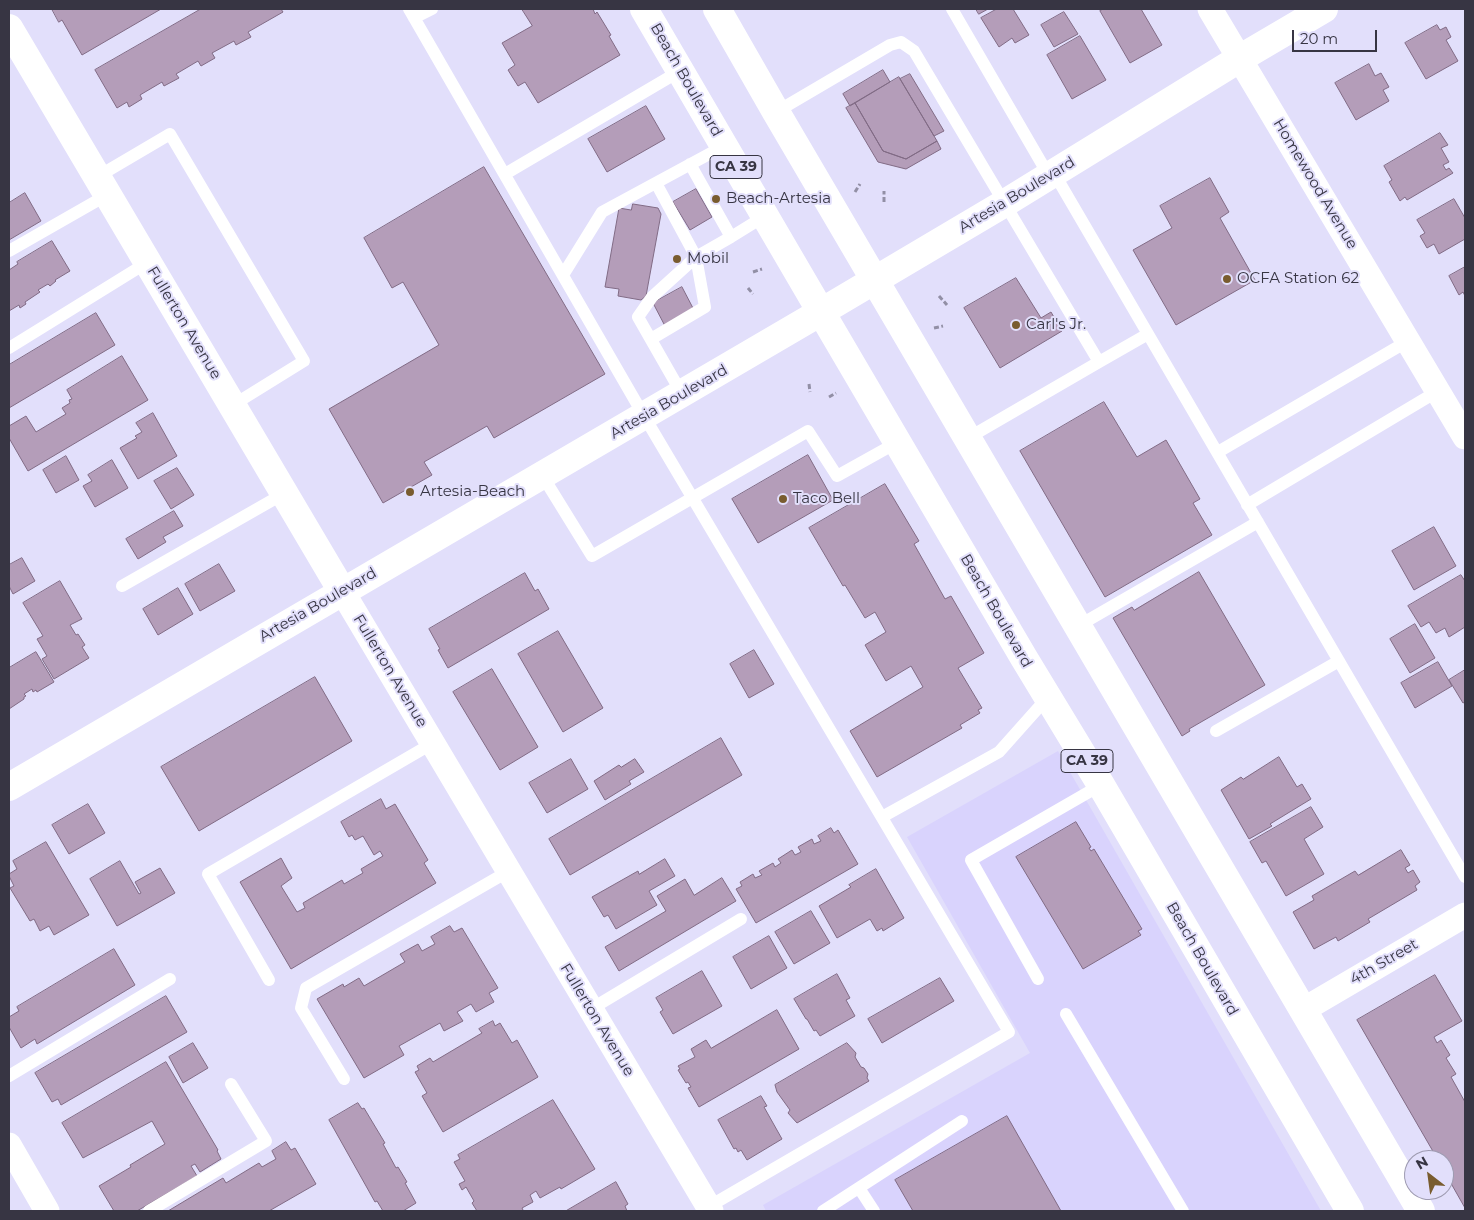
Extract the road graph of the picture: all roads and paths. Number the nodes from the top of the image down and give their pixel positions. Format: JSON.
{"nodes":[{"id":1,"x":432,"y":9,"type":"edge"},
{"id":2,"x":644,"y":9,"type":"edge"},
{"id":3,"x":717,"y":9,"type":"edge"},
{"id":4,"x":952,"y":9,"type":"edge"},
{"id":5,"x":1210,"y":9,"type":"edge"},
{"id":6,"x":1324,"y":9,"type":"edge"},
{"id":7,"x":412,"y":14,"type":"edge"},
{"id":8,"x":9,"y":28,"type":"edge"},
{"id":9,"x":1240,"y":58,"type":"junction"},
{"id":10,"x":680,"y":71,"type":"junction"},
{"id":11,"x":776,"y":112,"type":"junction"},
{"id":12,"x":724,"y":146,"type":"junction"},
{"id":13,"x":690,"y":164,"type":"junction"},
{"id":14,"x":505,"y":174,"type":"junction"},
{"id":15,"x":1052,"y":174,"type":"junction"},
{"id":16,"x":656,"y":182,"type":"junction"},
{"id":17,"x":102,"y":186,"type":"junction"},
{"id":18,"x":884,"y":191,"type":"dead end"},
{"id":19,"x":884,"y":202,"type":"dead end"},
{"id":20,"x":1005,"y":203,"type":"junction"},
{"id":21,"x":765,"y":216,"type":"junction"},
{"id":22,"x":731,"y":237,"type":"junction"},
{"id":23,"x":9,"y":251,"type":"edge"},
{"id":24,"x":696,"y":257,"type":"junction"},
{"id":25,"x":148,"y":262,"type":"junction"},
{"id":26,"x":762,"y":268,"type":"dead end"},
{"id":27,"x":754,"y":272,"type":"dead end"},
{"id":28,"x":563,"y":275,"type":"junction"},
{"id":29,"x":875,"y":280,"type":"junction"},
{"id":30,"x":748,"y":288,"type":"dead end"},
{"id":31,"x":754,"y":294,"type":"dead end"},
{"id":32,"x":939,"y":296,"type":"dead end"},
{"id":33,"x":947,"y":305,"type":"dead end"},
{"id":34,"x":820,"y":312,"type":"junction"},
{"id":35,"x":943,"y":326,"type":"dead end"},
{"id":36,"x":933,"y":328,"type":"dead end"},
{"id":37,"x":1148,"y":334,"type":"junction"},
{"id":38,"x":651,"y":339,"type":"junction"},
{"id":39,"x":1408,"y":341,"type":"junction"},
{"id":40,"x":9,"y":348,"type":"edge"},
{"id":41,"x":1100,"y":362,"type":"junction"},
{"id":42,"x":809,"y":384,"type":"dead end"},
{"id":43,"x":1438,"y":391,"type":"junction"},
{"id":44,"x":810,"y":392,"type":"dead end"},
{"id":45,"x":836,"y":393,"type":"dead end"},
{"id":46,"x":682,"y":394,"type":"junction"},
{"id":47,"x":829,"y":397,"type":"dead end"},
{"id":48,"x":232,"y":405,"type":"junction"},
{"id":49,"x":644,"y":416,"type":"junction"},
{"id":50,"x":1465,"y":437,"type":"edge"},
{"id":51,"x":968,"y":438,"type":"junction"},
{"id":52,"x":898,"y":442,"type":"junction"},
{"id":53,"x":1218,"y":452,"type":"junction"},
{"id":54,"x":542,"y":475,"type":"junction"},
{"id":55,"x":285,"y":493,"type":"junction"},
{"id":56,"x":692,"y":497,"type":"junction"},
{"id":57,"x":1247,"y":505,"type":"junction"},
{"id":58,"x":1258,"y":522,"type":"junction"},
{"id":59,"x":122,"y":586,"type":"dead end"},
{"id":60,"x":342,"y":591,"type":"junction"},
{"id":61,"x":1078,"y":626,"type":"junction"},
{"id":62,"x":1339,"y":661,"type":"junction"},
{"id":63,"x":1048,"y":697,"type":"junction"},
{"id":64,"x":1216,"y":731,"type":"dead end"},
{"id":65,"x":433,"y":742,"type":"junction"},
{"id":66,"x":1101,"y":785,"type":"junction"},
{"id":67,"x":9,"y":787,"type":"edge"},
{"id":68,"x":882,"y":817,"type":"junction"},
{"id":69,"x":509,"y":871,"type":"junction"},
{"id":70,"x":1465,"y":878,"type":"edge"},
{"id":71,"x":1465,"y":915,"type":"edge"},
{"id":72,"x":741,"y":919,"type":"dead end"},
{"id":73,"x":170,"y":979,"type":"dead end"},
{"id":74,"x":1038,"y":979,"type":"dead end"},
{"id":75,"x":269,"y":980,"type":"dead end"},
{"id":76,"x":591,"y":1009,"type":"junction"},
{"id":77,"x":1302,"y":1010,"type":"junction"},
{"id":78,"x":1066,"y":1014,"type":"dead end"},
{"id":79,"x":9,"y":1076,"type":"edge"},
{"id":80,"x":344,"y":1079,"type":"dead end"},
{"id":81,"x":231,"y":1084,"type":"dead end"},
{"id":82,"x":962,"y":1121,"type":"dead end"},
{"id":83,"x":9,"y":1145,"type":"edge"},
{"id":84,"x":859,"y":1188,"type":"junction"},
{"id":85,"x":709,"y":1209,"type":"edge"},
{"id":86,"x":48,"y":1211,"type":"edge"},
{"id":87,"x":149,"y":1211,"type":"edge"},
{"id":88,"x":823,"y":1211,"type":"edge"},
{"id":89,"x":874,"y":1211,"type":"edge"},
{"id":90,"x":1183,"y":1211,"type":"edge"},
{"id":91,"x":1350,"y":1211,"type":"edge"},
{"id":92,"x":1422,"y":1211,"type":"edge"}],
"edges":[{"from":1,"to":7,"type":"lane"},
{"from":2,"to":10,"type":"main road","name":"Beach Boulevard","number":"CA 39"},
{"from":3,"to":11,"type":"main road"},
{"from":4,"to":15,"type":"lane"},
{"from":5,"to":9,"type":"street","name":"Homewood Avenue"},
{"from":6,"to":9,"type":"main road","name":"Artesia Boulevard"},
{"from":7,"to":14,"type":"lane"},
{"from":8,"to":17,"type":"main road","name":"Fullerton Avenue"},
{"from":9,"to":15,"type":"main road","name":"Artesia Boulevard"},
{"from":9,"to":39,"type":"street","name":"Homewood Avenue"},
{"from":10,"to":12,"type":"main road","name":"Beach Boulevard","number":"CA 39"},
{"from":10,"to":14,"type":"lane"},
{"from":11,"to":20,"type":"lane"},
{"from":11,"to":29,"type":"main road"},
{"from":12,"to":13,"type":"lane"},
{"from":12,"to":21,"type":"main road","name":"Beach Boulevard","number":"CA 39"},
{"from":13,"to":16,"type":"lane"},
{"from":13,"to":22,"type":"lane"},
{"from":14,"to":28,"type":"lane"},
{"from":15,"to":20,"type":"main road","name":"Artesia Boulevard"},
{"from":15,"to":37,"type":"lane"},
{"from":16,"to":24,"type":"lane"},
{"from":16,"to":28,"type":"lane"},
{"from":17,"to":23,"type":"lane"},
{"from":17,"to":25,"type":"main road","name":"Fullerton Avenue"},
{"from":17,"to":48,"type":"lane"},
{"from":18,"to":19,"type":"path"},
{"from":20,"to":29,"type":"main road","name":"Artesia Boulevard"},
{"from":20,"to":41,"type":"lane"},
{"from":21,"to":22,"type":"lane"},
{"from":21,"to":34,"type":"main road","name":"Beach Boulevard","number":"CA 39"},
{"from":22,"to":24,"type":"lane"},
{"from":24,"to":38,"type":"lane"},
{"from":24,"to":38,"type":"lane"},
{"from":25,"to":40,"type":"lane"},
{"from":25,"to":48,"type":"main road","name":"Fullerton Avenue"},
{"from":26,"to":27,"type":"path"},
{"from":28,"to":49,"type":"lane"},
{"from":29,"to":34,"type":"main road","name":"Artesia Boulevard"},
{"from":29,"to":51,"type":"main road"},
{"from":30,"to":31,"type":"path"},
{"from":32,"to":33,"type":"path"},
{"from":34,"to":46,"type":"main road","name":"Artesia Boulevard"},
{"from":34,"to":52,"type":"main road","name":"Beach Boulevard","number":"CA 39"},
{"from":35,"to":36,"type":"path"},
{"from":37,"to":41,"type":"lane"},
{"from":37,"to":53,"type":"lane"},
{"from":38,"to":46,"type":"lane"},
{"from":39,"to":43,"type":"street","name":"Homewood Avenue"},
{"from":39,"to":53,"type":"lane"},
{"from":41,"to":51,"type":"lane"},
{"from":42,"to":44,"type":"path"},
{"from":43,"to":50,"type":"street","name":"Homewood Avenue"},
{"from":43,"to":57,"type":"lane"},
{"from":45,"to":47,"type":"path"},
{"from":46,"to":49,"type":"main road","name":"Artesia Boulevard"},
{"from":48,"to":55,"type":"main road","name":"Fullerton Avenue"},
{"from":49,"to":54,"type":"main road","name":"Artesia Boulevard"},
{"from":49,"to":56,"type":"lane"},
{"from":51,"to":61,"type":"main road"},
{"from":52,"to":56,"type":"lane"},
{"from":52,"to":63,"type":"main road","name":"Beach Boulevard","number":"CA 39"},
{"from":53,"to":57,"type":"lane"},
{"from":54,"to":56,"type":"lane"},
{"from":54,"to":60,"type":"main road","name":"Artesia Boulevard"},
{"from":55,"to":59,"type":"lane"},
{"from":55,"to":60,"type":"main road","name":"Fullerton Avenue"},
{"from":56,"to":68,"type":"lane"},
{"from":57,"to":58,"type":"lane"},
{"from":58,"to":61,"type":"lane"},
{"from":58,"to":62,"type":"lane"},
{"from":60,"to":65,"type":"street","name":"Fullerton Avenue"},
{"from":60,"to":67,"type":"main road","name":"Artesia Boulevard"},
{"from":61,"to":77,"type":"main road"},
{"from":62,"to":64,"type":"lane"},
{"from":62,"to":70,"type":"lane"},
{"from":63,"to":66,"type":"main road","name":"Beach Boulevard","number":"CA 39"},
{"from":63,"to":68,"type":"lane"},
{"from":65,"to":69,"type":"street","name":"Fullerton Avenue"},
{"from":65,"to":75,"type":"lane"},
{"from":66,"to":74,"type":"lane"},
{"from":66,"to":91,"type":"main road","name":"Beach Boulevard","number":"CA 39"},
{"from":68,"to":85,"type":"lane"},
{"from":69,"to":76,"type":"street","name":"Fullerton Avenue"},
{"from":69,"to":80,"type":"lane"},
{"from":71,"to":77,"type":"street","name":"4th Street"},
{"from":72,"to":76,"type":"lane"},
{"from":73,"to":79,"type":"lane"},
{"from":76,"to":85,"type":"street","name":"Fullerton Avenue"},
{"from":77,"to":92,"type":"main road"},
{"from":78,"to":90,"type":"lane"},
{"from":81,"to":87,"type":"lane"},
{"from":82,"to":84,"type":"lane"},
{"from":83,"to":86,"type":"street"},
{"from":84,"to":88,"type":"lane"},
{"from":84,"to":89,"type":"lane"}]}
